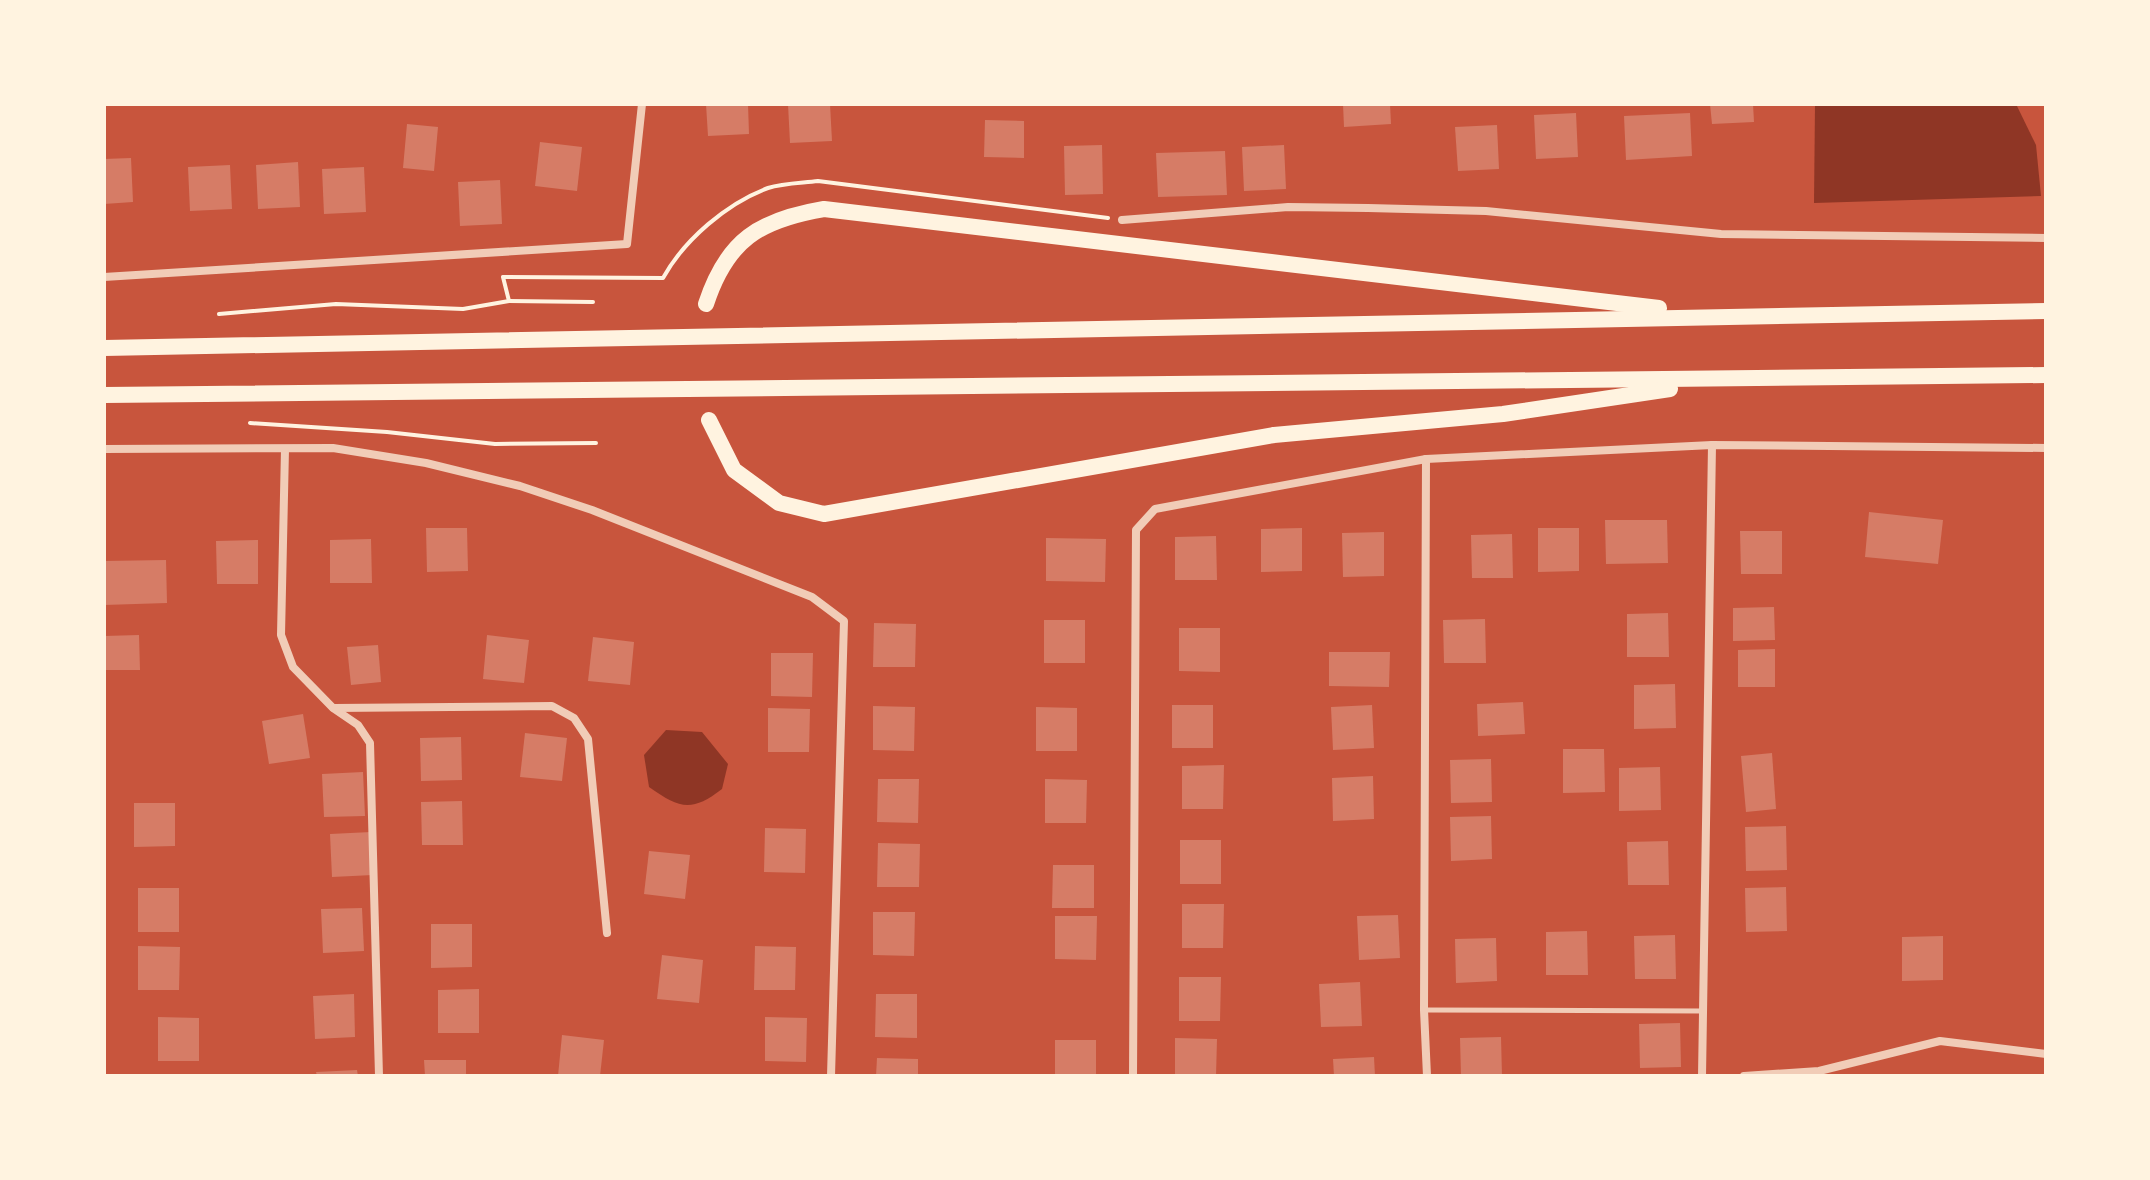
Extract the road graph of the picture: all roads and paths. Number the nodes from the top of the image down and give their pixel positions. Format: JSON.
{"nodes":[{"id":1,"x":642,"y":104,"type":"edge"},
{"id":2,"x":1122,"y":220,"type":"joint"},
{"id":3,"x":2046,"y":238,"type":"edge"},
{"id":4,"x":104,"y":277,"type":"edge"},
{"id":5,"x":509,"y":301,"type":"junction"},
{"id":6,"x":593,"y":302,"type":"dead end"},
{"id":7,"x":706,"y":304,"type":"dead end"},
{"id":8,"x":2046,"y":311,"type":"edge"},
{"id":9,"x":219,"y":314,"type":"dead end"},
{"id":10,"x":1721,"y":315,"type":"junction"},
{"id":11,"x":104,"y":348,"type":"edge"},
{"id":12,"x":2046,"y":375,"type":"edge"},
{"id":13,"x":1727,"y":380,"type":"junction"},
{"id":14,"x":104,"y":395,"type":"edge"},
{"id":15,"x":709,"y":420,"type":"dead end"},
{"id":16,"x":250,"y":423,"type":"dead end"},
{"id":17,"x":596,"y":443,"type":"dead end"},
{"id":18,"x":1712,"y":445,"type":"junction"},
{"id":19,"x":2046,"y":448,"type":"edge"},
{"id":20,"x":104,"y":449,"type":"edge"},
{"id":21,"x":285,"y":449,"type":"junction"},
{"id":22,"x":1426,"y":459,"type":"junction"},
{"id":23,"x":333,"y":708,"type":"junction"},
{"id":24,"x":607,"y":933,"type":"dead end"},
{"id":25,"x":1424,"y":1010,"type":"junction"},
{"id":26,"x":1703,"y":1011,"type":"junction"},
{"id":27,"x":2046,"y":1054,"type":"edge"},
{"id":28,"x":379,"y":1076,"type":"edge"},
{"id":29,"x":831,"y":1076,"type":"edge"},
{"id":30,"x":1133,"y":1076,"type":"edge"},
{"id":31,"x":1427,"y":1076,"type":"edge"},
{"id":32,"x":1702,"y":1076,"type":"edge"},
{"id":33,"x":1744,"y":1076,"type":"edge"}],
"edges":[{"from":1,"to":4,"type":"street"},
{"from":2,"to":3,"type":"street"},
{"from":2,"to":5,"type":"path"},
{"from":5,"to":6,"type":"path"},
{"from":5,"to":9,"type":"path"},
{"from":7,"to":10,"type":"main road"},
{"from":8,"to":10,"type":"main road"},
{"from":10,"to":11,"type":"main road"},
{"from":12,"to":13,"type":"main road"},
{"from":13,"to":14,"type":"main road"},
{"from":13,"to":15,"type":"main road"},
{"from":16,"to":17,"type":"path"},
{"from":18,"to":19,"type":"street"},
{"from":18,"to":22,"type":"street"},
{"from":18,"to":26,"type":"street"},
{"from":20,"to":21,"type":"street"},
{"from":21,"to":23,"type":"street"},
{"from":21,"to":29,"type":"street"},
{"from":22,"to":25,"type":"street"},
{"from":22,"to":30,"type":"street"},
{"from":23,"to":24,"type":"street"},
{"from":23,"to":28,"type":"street"},
{"from":25,"to":26,"type":"lane"},
{"from":25,"to":31,"type":"street"},
{"from":26,"to":32,"type":"street"},
{"from":27,"to":33,"type":"street"}]}
